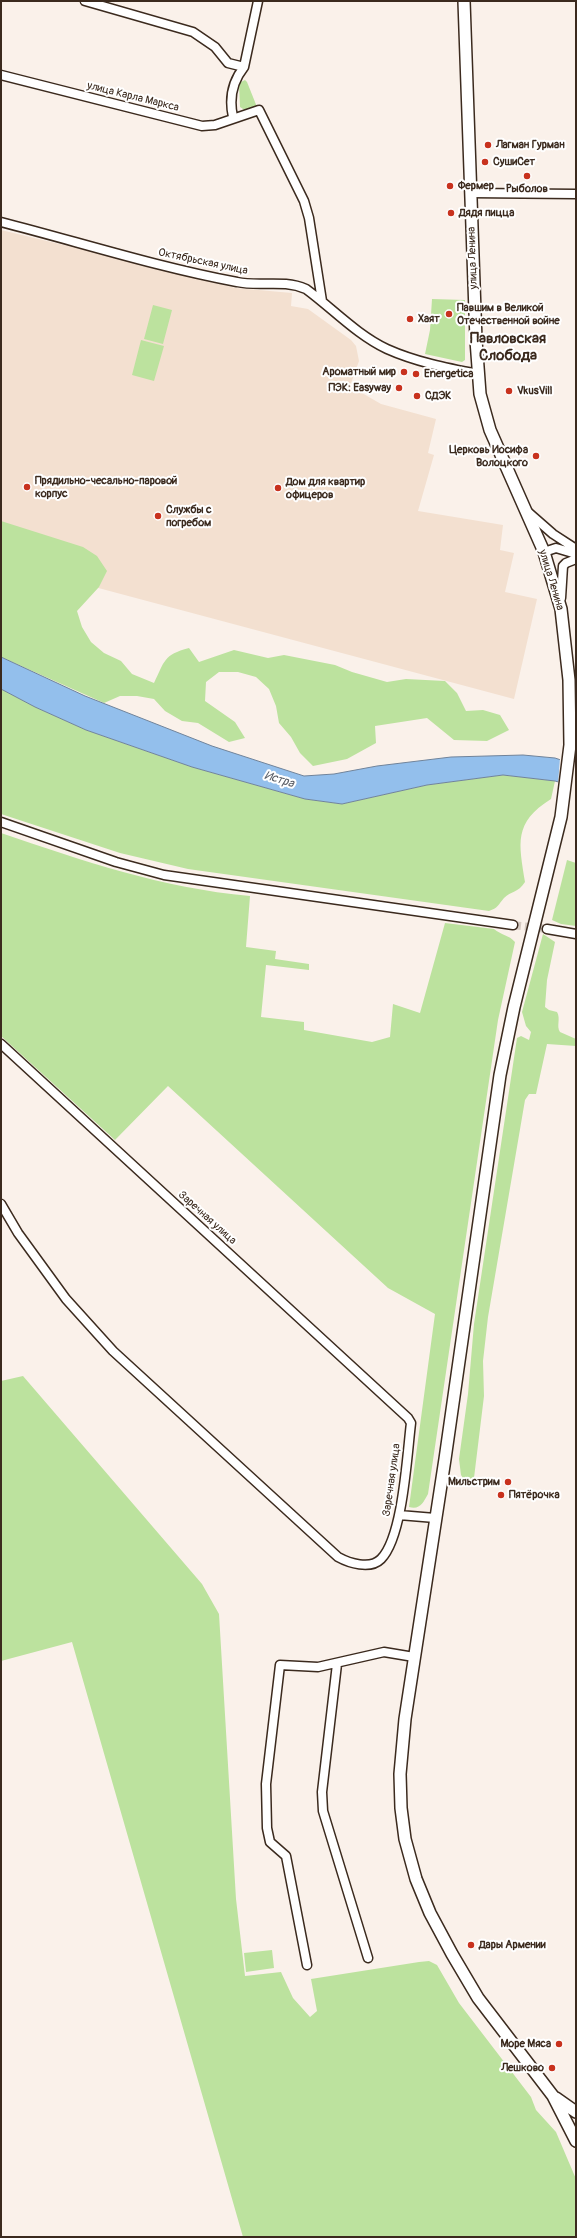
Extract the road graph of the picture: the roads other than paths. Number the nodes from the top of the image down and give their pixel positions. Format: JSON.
{"nodes":[{"id":1,"x":85,"y":1,"type":"edge"},
{"id":2,"x":258,"y":1,"type":"edge"},
{"id":3,"x":464,"y":1,"type":"edge"},
{"id":4,"x":244,"y":67,"type":"junction"},
{"id":5,"x":1,"y":75,"type":"edge"},
{"id":6,"x":233,"y":117,"type":"junction"},
{"id":7,"x":470,"y":193,"type":"junction"},
{"id":8,"x":576,"y":194,"type":"edge"},
{"id":9,"x":1,"y":222,"type":"edge"},
{"id":10,"x":322,"y":301,"type":"junction"},
{"id":11,"x":478,"y":374,"type":"junction"},
{"id":12,"x":524,"y":508,"type":"junction"},
{"id":13,"x":576,"y":549,"type":"edge"},
{"id":14,"x":544,"y":552,"type":"junction"},
{"id":15,"x":576,"y":554,"type":"edge"},
{"id":16,"x":576,"y":559,"type":"edge"},
{"id":17,"x":561,"y":609,"type":"junction"},
{"id":18,"x":1,"y":822,"type":"edge"},
{"id":19,"x":513,"y":924,"type":"tunnel mouth"},
{"id":20,"x":547,"y":929,"type":"tunnel mouth"},
{"id":21,"x":576,"y":934,"type":"edge"},
{"id":22,"x":1,"y":1044,"type":"edge"},
{"id":23,"x":1,"y":1204,"type":"edge"},
{"id":24,"x":398,"y":1515,"type":"junction"},
{"id":25,"x":435,"y":1518,"type":"junction"},
{"id":26,"x":414,"y":1657,"type":"junction"},
{"id":27,"x":337,"y":1664,"type":"junction"},
{"id":28,"x":368,"y":1958,"type":"dead end"},
{"id":29,"x":307,"y":1965,"type":"dead end"},
{"id":30,"x":554,"y":2096,"type":"junction"},
{"id":31,"x":576,"y":2112,"type":"edge"},
{"id":32,"x":576,"y":2141,"type":"edge"}],
"edges":[{"from":1,"to":4,"type":"street"},
{"from":2,"to":4,"type":"street"},
{"from":3,"to":7,"type":"main road","name":"улица Ленина"},
{"from":4,"to":6,"type":"street"},
{"from":5,"to":6,"type":"street","name":"улица Карла Маркса"},
{"from":6,"to":10,"type":"street","name":"улица Карла Маркса"},
{"from":7,"to":8,"type":"street"},
{"from":7,"to":11,"type":"main road","name":"улица Ленина"},
{"from":9,"to":10,"type":"street","name":"Октябрьская улица"},
{"from":10,"to":11,"type":"street","name":"Октябрьская улица"},
{"from":11,"to":12,"type":"main road","name":"улица Ленина"},
{"from":12,"to":13,"type":"street"},
{"from":12,"to":14,"type":"main road","name":"улица Ленина"},
{"from":14,"to":15,"type":"street"},
{"from":14,"to":17,"type":"main road","name":"улица Ленина"},
{"from":16,"to":17,"type":"street"},
{"from":17,"to":25,"type":"main road","name":"улица Ленина"},
{"from":18,"to":19,"type":"street"},
{"from":20,"to":21,"type":"street"},
{"from":22,"to":24,"type":"street","name":"Заречная улица"},
{"from":23,"to":24,"type":"street","name":"Заречная улица"},
{"from":24,"to":25,"type":"street"},
{"from":25,"to":26,"type":"main road","name":"улица Ленина"},
{"from":26,"to":27,"type":"street"},
{"from":26,"to":30,"type":"main road","name":"улица Ленина"},
{"from":27,"to":28,"type":"street"},
{"from":27,"to":29,"type":"street"},
{"from":30,"to":31,"type":"main road"},
{"from":30,"to":32,"type":"main road"}]}
